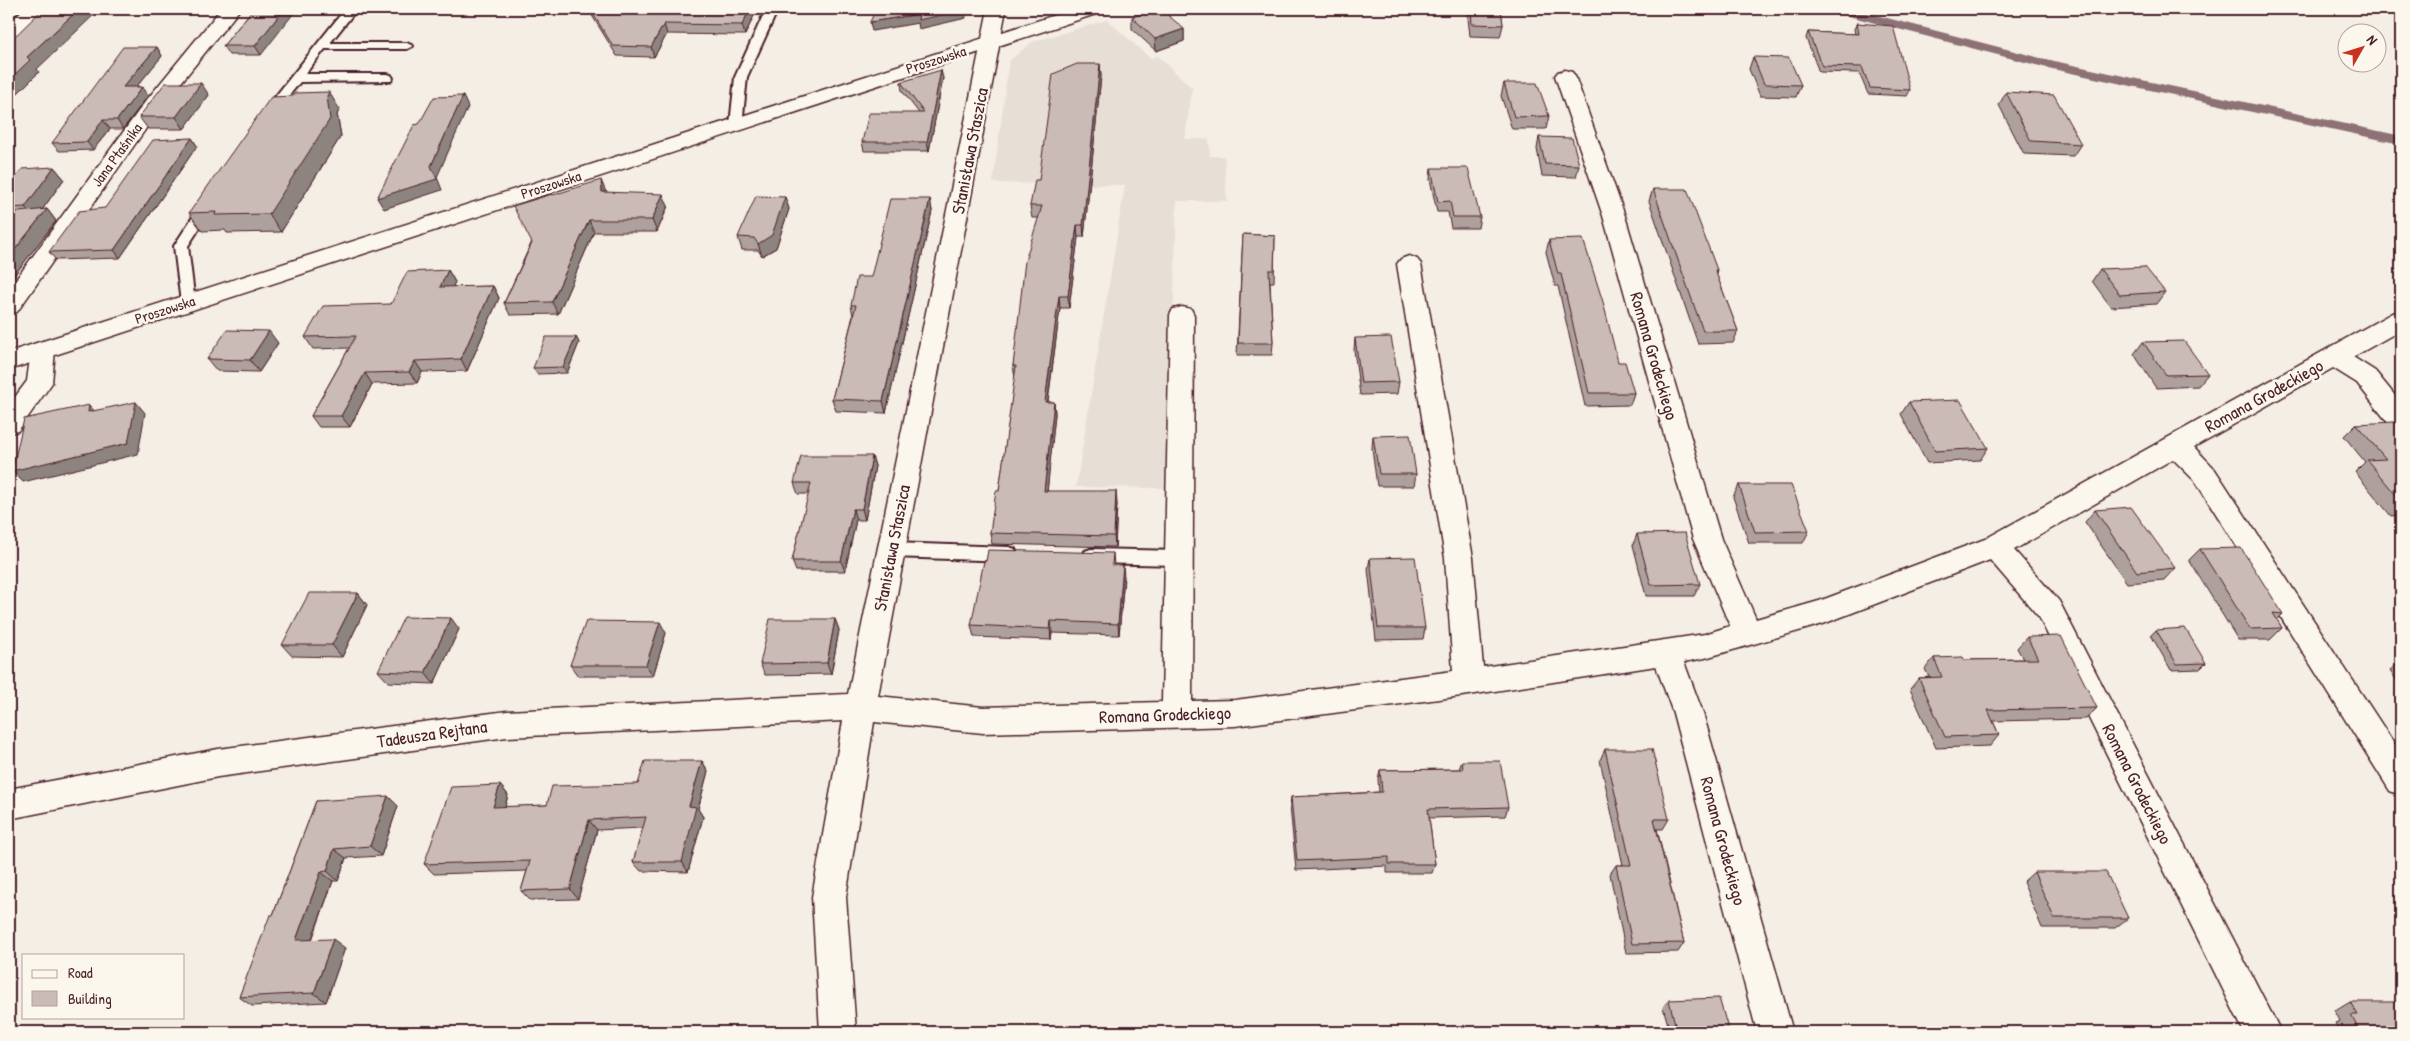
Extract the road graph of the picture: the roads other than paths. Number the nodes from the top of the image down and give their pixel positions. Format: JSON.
{"nodes":[{"id":1,"x":35,"y":9,"type":"edge"},
{"id":2,"x":231,"y":9,"type":"edge"},
{"id":3,"x":352,"y":9,"type":"edge"},
{"id":4,"x":772,"y":9,"type":"edge"},
{"id":5,"x":997,"y":9,"type":"edge"},
{"id":6,"x":1092,"y":9,"type":"edge"},
{"id":7,"x":9,"y":32,"type":"edge"},
{"id":8,"x":321,"y":46,"type":"junction"},
{"id":9,"x":407,"y":46,"type":"dead end"},
{"id":10,"x":988,"y":55,"type":"junction"},
{"id":11,"x":1565,"y":76,"type":"dead end"},
{"id":12,"x":296,"y":78,"type":"junction"},
{"id":13,"x":387,"y":78,"type":"dead end"},
{"id":14,"x":261,"y":124,"type":"edge"},
{"id":15,"x":736,"y":125,"type":"junction"},
{"id":16,"x":218,"y":189,"type":"edge"},
{"id":17,"x":1409,"y":264,"type":"dead end"},
{"id":18,"x":188,"y":303,"type":"junction"},
{"id":19,"x":9,"y":306,"type":"edge"},
{"id":20,"x":1182,"y":315,"type":"dead end"},
{"id":21,"x":2401,"y":319,"type":"edge"},
{"id":22,"x":42,"y":350,"type":"junction"},
{"id":23,"x":2334,"y":357,"type":"junction"},
{"id":24,"x":9,"y":361,"type":"edge"},
{"id":25,"x":2401,"y":421,"type":"edge"},
{"id":26,"x":9,"y":424,"type":"edge"},
{"id":27,"x":2175,"y":445,"type":"junction"},
{"id":28,"x":1995,"y":547,"type":"junction"},
{"id":29,"x":892,"y":550,"type":"junction"},
{"id":30,"x":1023,"y":554,"type":"edge"},
{"id":31,"x":1072,"y":555,"type":"edge"},
{"id":32,"x":1179,"y":558,"type":"junction"},
{"id":33,"x":1748,"y":634,"type":"junction"},
{"id":34,"x":1666,"y":651,"type":"junction"},
{"id":35,"x":1469,"y":682,"type":"junction"},
{"id":36,"x":861,"y":706,"type":"junction"},
{"id":37,"x":1177,"y":715,"type":"junction"},
{"id":38,"x":2401,"y":780,"type":"edge"},
{"id":39,"x":9,"y":804,"type":"edge"},
{"id":40,"x":838,"y":1032,"type":"edge"},
{"id":41,"x":1775,"y":1032,"type":"edge"},
{"id":42,"x":2263,"y":1032,"type":"edge"}],
"edges":[{"from":1,"to":7,"type":"street"},
{"from":2,"to":19,"type":"street","name":"Jana Ptaśnika"},
{"from":3,"to":8,"type":"lane"},
{"from":4,"to":15,"type":"lane"},
{"from":5,"to":10,"type":"street","name":"Stanisława Staszica"},
{"from":6,"to":10,"type":"street","name":"Proszowska"},
{"from":8,"to":9,"type":"lane"},
{"from":8,"to":12,"type":"lane"},
{"from":10,"to":15,"type":"street","name":"Proszowska"},
{"from":10,"to":29,"type":"street","name":"Stanisława Staszica"},
{"from":11,"to":33,"type":"street","name":"Romana Grodeckiego"},
{"from":12,"to":13,"type":"lane"},
{"from":12,"to":14,"type":"lane"},
{"from":15,"to":18,"type":"street","name":"Proszowska"},
{"from":16,"to":18,"type":"lane"},
{"from":17,"to":35,"type":"street"},
{"from":18,"to":22,"type":"street","name":"Proszowska"},
{"from":20,"to":32,"type":"street"},
{"from":21,"to":23,"type":"street","name":"Romana Grodeckiego"},
{"from":22,"to":24,"type":"street","name":"Proszowska"},
{"from":22,"to":26,"type":"street"},
{"from":23,"to":25,"type":"street"},
{"from":23,"to":27,"type":"street","name":"Romana Grodeckiego"},
{"from":27,"to":28,"type":"street","name":"Romana Grodeckiego"},
{"from":27,"to":38,"type":"street"},
{"from":28,"to":33,"type":"street","name":"Romana Grodeckiego"},
{"from":28,"to":42,"type":"street","name":"Romana Grodeckiego"},
{"from":29,"to":30,"type":"lane"},
{"from":29,"to":36,"type":"street","name":"Stanisława Staszica"},
{"from":31,"to":32,"type":"lane"},
{"from":32,"to":37,"type":"street"},
{"from":33,"to":34,"type":"street","name":"Romana Grodeckiego"},
{"from":34,"to":35,"type":"street","name":"Romana Grodeckiego"},
{"from":34,"to":41,"type":"street","name":"Romana Grodeckiego"},
{"from":35,"to":37,"type":"street","name":"Romana Grodeckiego"},
{"from":36,"to":37,"type":"street","name":"Romana Grodeckiego"},
{"from":36,"to":39,"type":"street","name":"Tadeusza Rejtana"},
{"from":36,"to":40,"type":"street","name":"Stanisława Staszica"}]}
